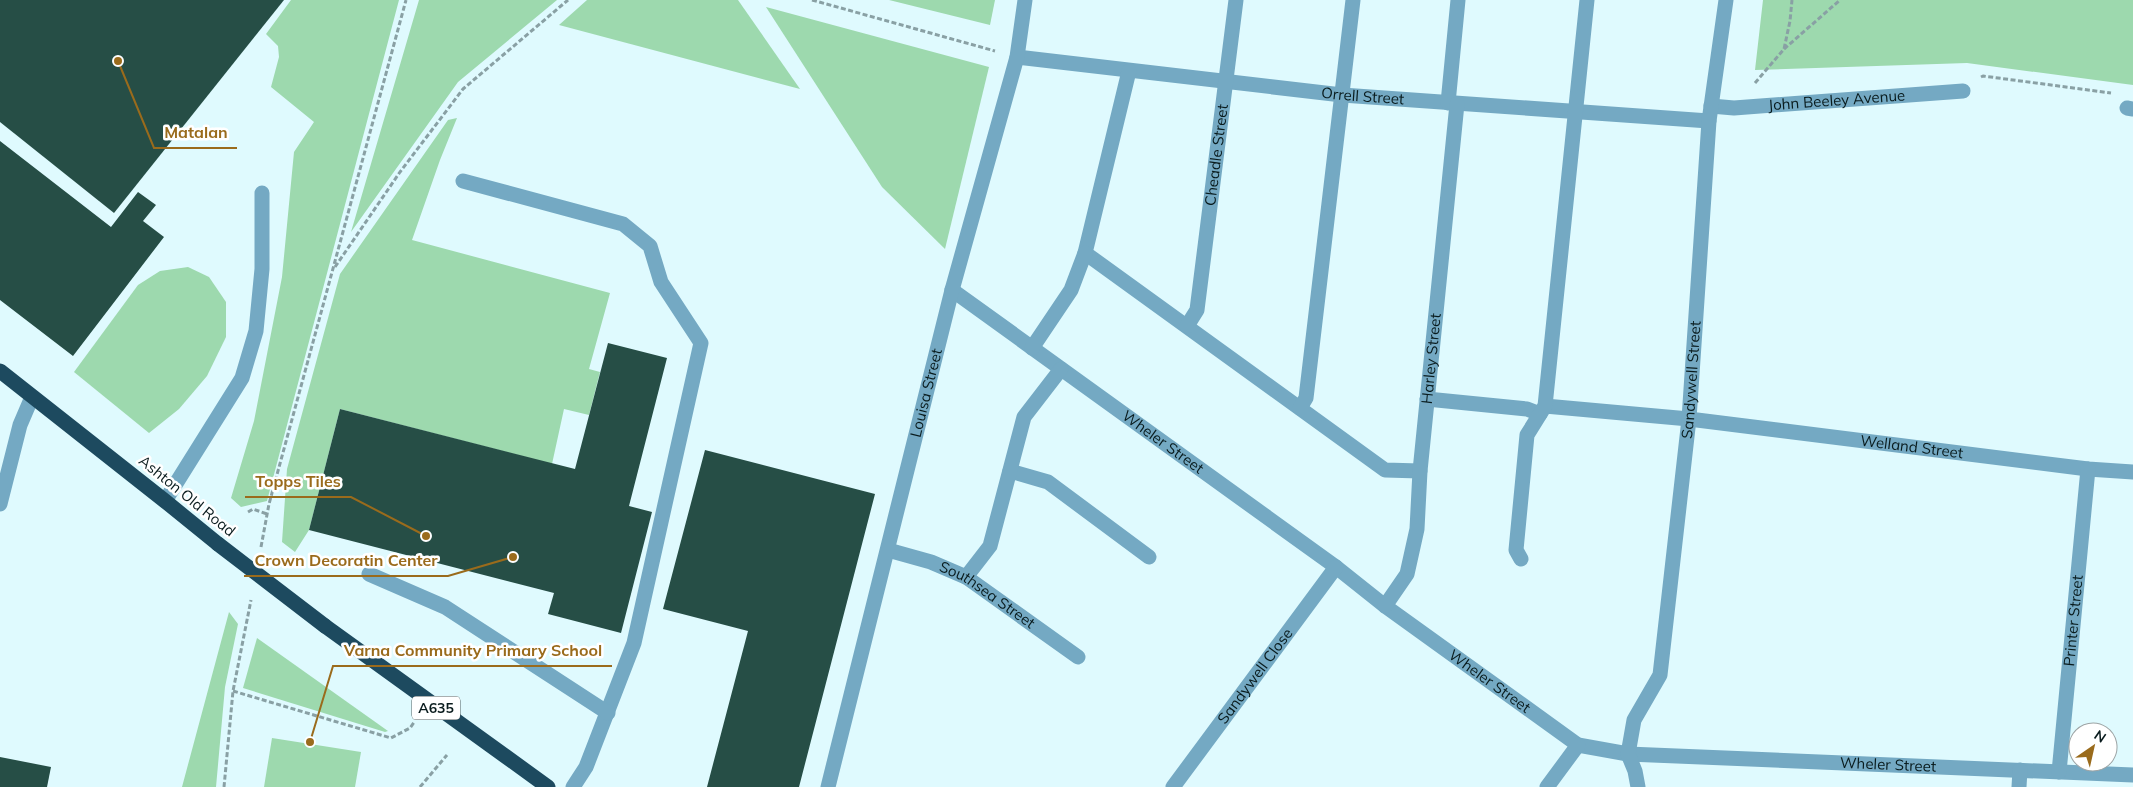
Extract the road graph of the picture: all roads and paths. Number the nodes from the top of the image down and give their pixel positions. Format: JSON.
{"nodes":[{"id":1,"x":406,"y":0,"type":"edge"},
{"id":2,"x":568,"y":0,"type":"edge"},
{"id":3,"x":812,"y":0,"type":"edge"},
{"id":4,"x":1025,"y":0,"type":"edge"},
{"id":5,"x":1236,"y":0,"type":"edge"},
{"id":6,"x":1353,"y":0,"type":"edge"},
{"id":7,"x":1458,"y":0,"type":"edge"},
{"id":8,"x":1587,"y":0,"type":"edge"},
{"id":9,"x":1726,"y":0,"type":"edge"},
{"id":10,"x":1792,"y":0,"type":"edge"},
{"id":11,"x":1840,"y":0,"type":"edge"},
{"id":12,"x":1784,"y":49,"type":"junction"},
{"id":13,"x":1018,"y":57,"type":"junction"},
{"id":14,"x":1129,"y":71,"type":"junction"},
{"id":15,"x":1225,"y":81,"type":"junction"},
{"id":16,"x":1963,"y":91,"type":"joint"},
{"id":17,"x":1342,"y":95,"type":"junction"},
{"id":18,"x":1452,"y":104,"type":"junction"},
{"id":19,"x":1734,"y":108,"type":"junction"},
{"id":20,"x":2130,"y":108,"type":"edge"},
{"id":21,"x":1576,"y":112,"type":"junction"},
{"id":22,"x":1710,"y":114,"type":"junction"},
{"id":23,"x":462,"y":181,"type":"dead end"},
{"id":24,"x":262,"y":193,"type":"dead end"},
{"id":25,"x":1085,"y":253,"type":"junction"},
{"id":26,"x":333,"y":270,"type":"junction"},
{"id":27,"x":952,"y":290,"type":"junction"},
{"id":28,"x":1187,"y":326,"type":"junction"},
{"id":29,"x":1032,"y":348,"type":"junction"},
{"id":30,"x":1061,"y":369,"type":"junction"},
{"id":31,"x":0,"y":371,"type":"edge"},
{"id":32,"x":32,"y":397,"type":"junction"},
{"id":33,"x":1427,"y":399,"type":"junction"},
{"id":34,"x":1300,"y":408,"type":"junction"},
{"id":35,"x":1543,"y":410,"type":"junction"},
{"id":36,"x":1689,"y":419,"type":"junction"},
{"id":37,"x":2088,"y":469,"type":"junction"},
{"id":38,"x":1420,"y":470,"type":"junction"},
{"id":39,"x":1010,"y":472,"type":"junction"},
{"id":40,"x":2133,"y":472,"type":"edge"},
{"id":41,"x":165,"y":501,"type":"junction"},
{"id":42,"x":0,"y":502,"type":"edge"},
{"id":43,"x":248,"y":512,"type":"dead end"},
{"id":44,"x":267,"y":514,"type":"junction"},
{"id":45,"x":888,"y":550,"type":"junction"},
{"id":46,"x":259,"y":553,"type":"dead end"},
{"id":47,"x":1149,"y":557,"type":"dead end"},
{"id":48,"x":1521,"y":559,"type":"dead end"},
{"id":49,"x":1336,"y":566,"type":"junction"},
{"id":50,"x":369,"y":574,"type":"dead end"},
{"id":51,"x":966,"y":577,"type":"junction"},
{"id":52,"x":252,"y":593,"type":"dead end"},
{"id":53,"x":1385,"y":606,"type":"junction"},
{"id":54,"x":1078,"y":657,"type":"dead end"},
{"id":55,"x":233,"y":691,"type":"junction"},
{"id":56,"x":429,"y":703,"type":"junction"},
{"id":57,"x":608,"y":713,"type":"junction"},
{"id":58,"x":1578,"y":745,"type":"junction"},
{"id":59,"x":1628,"y":754,"type":"junction"},
{"id":60,"x":447,"y":755,"type":"dead end"},
{"id":61,"x":2020,"y":770,"type":"junction"},
{"id":62,"x":2059,"y":772,"type":"junction"},
{"id":63,"x":2133,"y":775,"type":"edge"},
{"id":64,"x":224,"y":787,"type":"edge"},
{"id":65,"x":420,"y":787,"type":"edge"},
{"id":66,"x":548,"y":787,"type":"edge"},
{"id":67,"x":573,"y":787,"type":"edge"},
{"id":68,"x":828,"y":787,"type":"edge"},
{"id":69,"x":1173,"y":787,"type":"edge"},
{"id":70,"x":1547,"y":787,"type":"edge"},
{"id":71,"x":1638,"y":787,"type":"edge"},
{"id":72,"x":2019,"y":787,"type":"edge"}],
"edges":[{"from":1,"to":26,"type":"path"},
{"from":2,"to":26,"type":"path"},
{"from":3,"to":13,"type":"path"},
{"from":4,"to":13,"type":"street","name":"Louisa Street"},
{"from":5,"to":15,"type":"street","name":"Cheadle Street"},
{"from":6,"to":17,"type":"street"},
{"from":7,"to":18,"type":"street","name":"Harley Street"},
{"from":8,"to":21,"type":"street"},
{"from":9,"to":22,"type":"street","name":"Sandywell Street"},
{"from":10,"to":12,"type":"path"},
{"from":11,"to":12,"type":"path"},
{"from":12,"to":19,"type":"path"},
{"from":13,"to":14,"type":"street","name":"Orrell Street"},
{"from":13,"to":27,"type":"street","name":"Louisa Street"},
{"from":14,"to":15,"type":"street","name":"Orrell Street"},
{"from":14,"to":25,"type":"street"},
{"from":15,"to":17,"type":"street","name":"Orrell Street"},
{"from":15,"to":28,"type":"street","name":"Cheadle Street"},
{"from":16,"to":19,"type":"street","name":"John Beeley Avenue"},
{"from":16,"to":20,"type":"path"},
{"from":17,"to":18,"type":"street","name":"Orrell Street"},
{"from":17,"to":34,"type":"street"},
{"from":18,"to":21,"type":"street","name":"Orrell Street"},
{"from":18,"to":33,"type":"street","name":"Harley Street"},
{"from":19,"to":22,"type":"street","name":"John Beeley Avenue"},
{"from":21,"to":22,"type":"street","name":"Orrell Street"},
{"from":21,"to":35,"type":"street"},
{"from":22,"to":36,"type":"street","name":"Sandywell Street"},
{"from":23,"to":57,"type":"street"},
{"from":24,"to":41,"type":"street"},
{"from":25,"to":28,"type":"street"},
{"from":25,"to":29,"type":"street"},
{"from":26,"to":44,"type":"path"},
{"from":27,"to":29,"type":"street","name":"Wheler Street"},
{"from":27,"to":45,"type":"street","name":"Louisa Street"},
{"from":28,"to":34,"type":"street"},
{"from":29,"to":30,"type":"street","name":"Wheler Street"},
{"from":30,"to":39,"type":"street"},
{"from":30,"to":49,"type":"street","name":"Wheler Street"},
{"from":31,"to":32,"type":"highway","name":"Ashton Old Road","number":"A635"},
{"from":32,"to":41,"type":"highway","name":"Ashton Old Road","number":"A635"},
{"from":32,"to":42,"type":"street"},
{"from":33,"to":35,"type":"street","name":"Welland Street"},
{"from":33,"to":38,"type":"street","name":"Harley Street"},
{"from":34,"to":38,"type":"street"},
{"from":35,"to":36,"type":"street","name":"Welland Street"},
{"from":35,"to":48,"type":"street"},
{"from":36,"to":37,"type":"street","name":"Welland Street"},
{"from":36,"to":59,"type":"street","name":"Sandywell Street"},
{"from":37,"to":40,"type":"street","name":"Welland Street"},
{"from":37,"to":62,"type":"street","name":"Printer Street"},
{"from":38,"to":53,"type":"street","name":"Harley Street"},
{"from":39,"to":47,"type":"street"},
{"from":39,"to":51,"type":"street"},
{"from":41,"to":56,"type":"highway","name":"Ashton Old Road","number":"A635","bridge":true},
{"from":43,"to":44,"type":"path"},
{"from":44,"to":46,"type":"path"},
{"from":45,"to":51,"type":"street","name":"Southsea Street"},
{"from":45,"to":68,"type":"street","name":"Louisa Street"},
{"from":49,"to":53,"type":"street","name":"Wheler Street"},
{"from":49,"to":69,"type":"street","name":"Sandywell Close"},
{"from":50,"to":57,"type":"street"},
{"from":51,"to":54,"type":"street","name":"Southsea Street"},
{"from":52,"to":55,"type":"path"},
{"from":53,"to":58,"type":"street","name":"Wheler Street"},
{"from":55,"to":56,"type":"path"},
{"from":55,"to":64,"type":"path"},
{"from":56,"to":66,"type":"highway","name":"Ashton Old Road","number":"A635"},
{"from":57,"to":67,"type":"street"},
{"from":58,"to":59,"type":"street","name":"Wheler Street"},
{"from":58,"to":70,"type":"street"},
{"from":59,"to":61,"type":"street","name":"Wheler Street"},
{"from":59,"to":71,"type":"street"},
{"from":60,"to":65,"type":"path"},
{"from":61,"to":62,"type":"street","name":"Wheler Street"},
{"from":61,"to":72,"type":"street"},
{"from":62,"to":63,"type":"street","name":"Wheler Street"}]}
